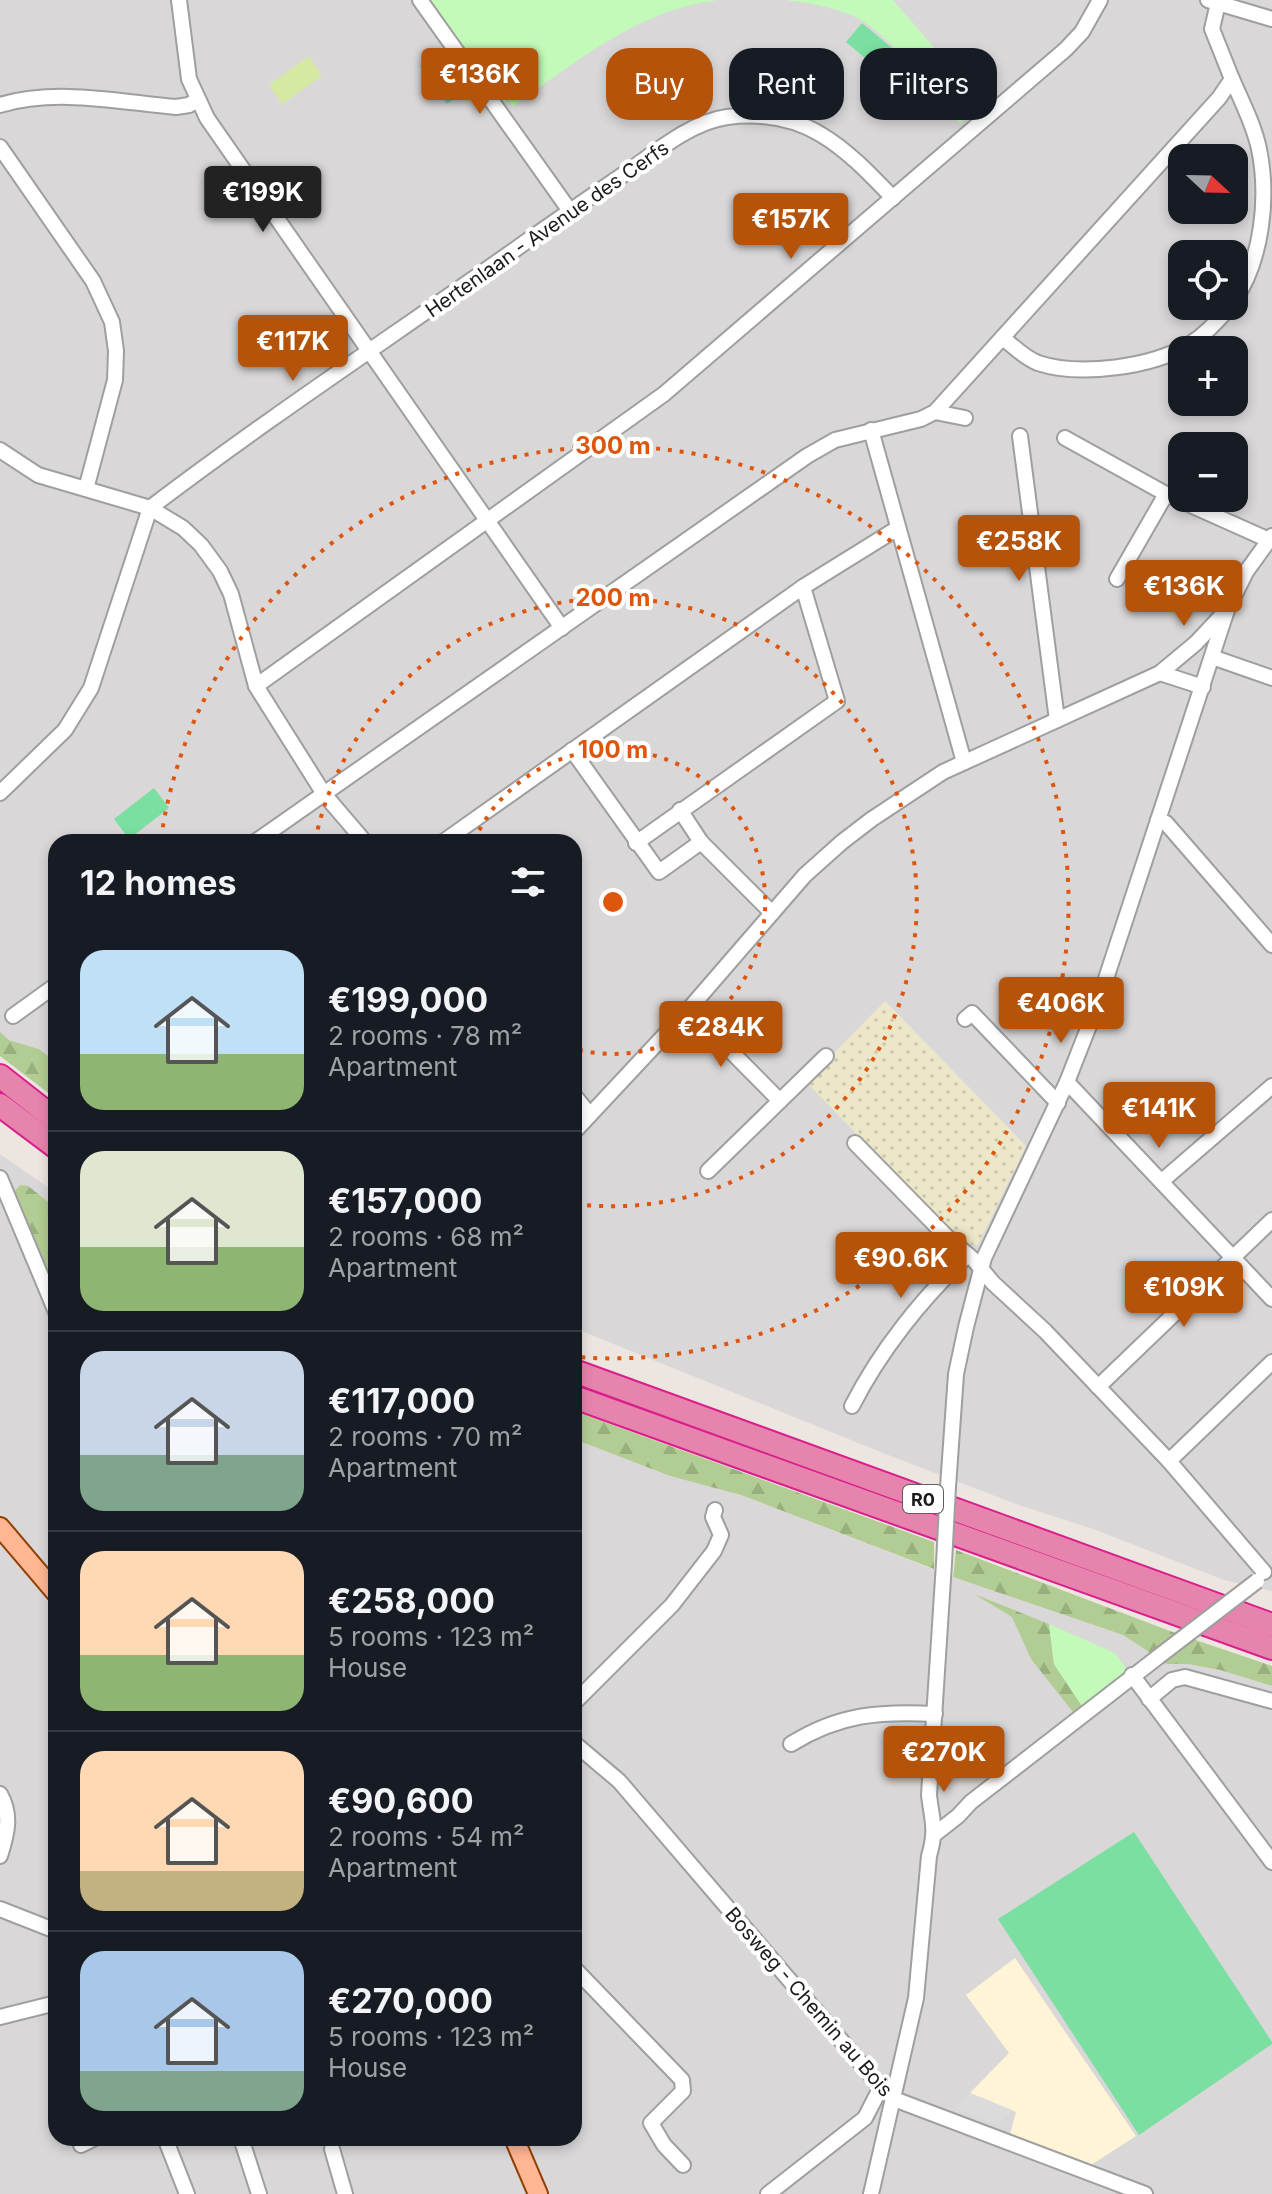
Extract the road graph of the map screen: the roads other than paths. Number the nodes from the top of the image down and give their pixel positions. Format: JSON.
{"nodes":[{"id":1,"x":179,"y":0,"type":"edge"},
{"id":2,"x":420,"y":0,"type":"edge"},
{"id":3,"x":1100,"y":0,"type":"edge"},
{"id":4,"x":1213,"y":2,"type":"edge"},
{"id":5,"x":1272,"y":19,"type":"edge"},
{"id":6,"x":1232,"y":79,"type":"junction"},
{"id":7,"x":197,"y":100,"type":"junction"},
{"id":8,"x":0,"y":105,"type":"edge"},
{"id":9,"x":0,"y":147,"type":"edge"},
{"id":10,"x":893,"y":198,"type":"junction"},
{"id":11,"x":570,"y":211,"type":"junction"},
{"id":12,"x":1266,"y":228,"type":"edge"},
{"id":13,"x":1248,"y":275,"type":"edge"},
{"id":14,"x":1217,"y":320,"type":"edge"},
{"id":15,"x":1003,"y":338,"type":"junction"},
{"id":16,"x":370,"y":353,"type":"junction"},
{"id":17,"x":935,"y":412,"type":"junction"},
{"id":18,"x":965,"y":418,"type":"dead end"},
{"id":19,"x":871,"y":430,"type":"junction"},
{"id":20,"x":1020,"y":436,"type":"dead end"},
{"id":21,"x":1065,"y":438,"type":"dead end"},
{"id":22,"x":0,"y":450,"type":"edge"},
{"id":23,"x":86,"y":489,"type":"junction"},
{"id":24,"x":1166,"y":494,"type":"junction"},
{"id":25,"x":150,"y":508,"type":"junction"},
{"id":26,"x":487,"y":520,"type":"junction"},
{"id":27,"x":898,"y":528,"type":"junction"},
{"id":28,"x":1270,"y":538,"type":"edge"},
{"id":29,"x":1117,"y":579,"type":"dead end"},
{"id":30,"x":803,"y":587,"type":"junction"},
{"id":31,"x":1227,"y":610,"type":"junction"},
{"id":32,"x":562,"y":628,"type":"junction"},
{"id":33,"x":1212,"y":657,"type":"junction"},
{"id":34,"x":1160,"y":673,"type":"junction"},
{"id":35,"x":1272,"y":678,"type":"edge"},
{"id":36,"x":256,"y":686,"type":"junction"},
{"id":37,"x":1203,"y":687,"type":"junction"},
{"id":38,"x":1057,"y":720,"type":"junction"},
{"id":39,"x":572,"y":750,"type":"junction"},
{"id":40,"x":964,"y":762,"type":"junction"},
{"id":41,"x":0,"y":793,"type":"edge"},
{"id":42,"x":324,"y":794,"type":"junction"},
{"id":43,"x":680,"y":810,"type":"junction"},
{"id":44,"x":1158,"y":820,"type":"junction"},
{"id":45,"x":266,"y":834,"type":"edge"},
{"id":46,"x":358,"y":834,"type":"edge"},
{"id":47,"x":454,"y":834,"type":"edge"},
{"id":48,"x":701,"y":842,"type":"junction"},
{"id":49,"x":636,"y":843,"type":"junction"},
{"id":50,"x":772,"y":913,"type":"junction"},
{"id":51,"x":1272,"y":945,"type":"edge"},
{"id":52,"x":48,"y":991,"type":"edge"},
{"id":53,"x":689,"y":1009,"type":"junction"},
{"id":54,"x":13,"y":1016,"type":"dead end"},
{"id":55,"x":965,"y":1019,"type":"dead end"},
{"id":56,"x":826,"y":1056,"type":"dead end"},
{"id":57,"x":0,"y":1076,"type":"edge"},
{"id":58,"x":1067,"y":1082,"type":"junction"},
{"id":59,"x":1272,"y":1086,"type":"edge"},
{"id":60,"x":780,"y":1101,"type":"junction"},
{"id":61,"x":1058,"y":1103,"type":"junction"},
{"id":62,"x":0,"y":1105,"type":"edge"},
{"id":63,"x":582,"y":1105,"type":"edge"},
{"id":64,"x":48,"y":1114,"type":"edge"},
{"id":65,"x":590,"y":1115,"type":"junction"},
{"id":66,"x":582,"y":1124,"type":"edge"},
{"id":67,"x":48,"y":1141,"type":"edge"},
{"id":68,"x":855,"y":1143,"type":"dead end"},
{"id":69,"x":708,"y":1171,"type":"dead end"},
{"id":70,"x":0,"y":1178,"type":"edge"},
{"id":71,"x":1162,"y":1181,"type":"junction"},
{"id":72,"x":1272,"y":1220,"type":"edge"},
{"id":73,"x":968,"y":1255,"type":"junction"},
{"id":74,"x":1233,"y":1256,"type":"junction"},
{"id":75,"x":981,"y":1270,"type":"junction"},
{"id":76,"x":48,"y":1293,"type":"edge"},
{"id":77,"x":1272,"y":1299,"type":"edge"},
{"id":78,"x":1272,"y":1362,"type":"edge"},
{"id":79,"x":582,"y":1374,"type":"edge"},
{"id":80,"x":1098,"y":1387,"type":"junction"},
{"id":81,"x":582,"y":1400,"type":"edge"},
{"id":82,"x":852,"y":1406,"type":"dead end"},
{"id":83,"x":1169,"y":1461,"type":"junction"},
{"id":84,"x":715,"y":1510,"type":"dead end"},
{"id":85,"x":0,"y":1527,"type":"edge"},
{"id":86,"x":1264,"y":1573,"type":"edge"},
{"id":87,"x":48,"y":1584,"type":"edge"},
{"id":88,"x":1272,"y":1625,"type":"edge"},
{"id":89,"x":1272,"y":1648,"type":"edge"},
{"id":90,"x":1132,"y":1675,"type":"junction"},
{"id":91,"x":582,"y":1695,"type":"edge"},
{"id":92,"x":1149,"y":1699,"type":"junction"},
{"id":93,"x":1272,"y":1701,"type":"edge"},
{"id":94,"x":935,"y":1714,"type":"junction"},
{"id":95,"x":791,"y":1744,"type":"dead end"},
{"id":96,"x":582,"y":1750,"type":"edge"},
{"id":97,"x":0,"y":1794,"type":"edge"},
{"id":98,"x":935,"y":1827,"type":"junction"},
{"id":99,"x":0,"y":1856,"type":"edge"},
{"id":100,"x":1272,"y":1862,"type":"edge"},
{"id":101,"x":0,"y":1909,"type":"edge"},
{"id":102,"x":48,"y":1928,"type":"edge"},
{"id":103,"x":582,"y":1976,"type":"edge"},
{"id":104,"x":48,"y":2005,"type":"edge"},
{"id":105,"x":0,"y":2017,"type":"edge"},
{"id":106,"x":881,"y":2087,"type":"junction"},
{"id":107,"x":894,"y":2099,"type":"junction"},
{"id":108,"x":168,"y":2146,"type":"edge"},
{"id":109,"x":244,"y":2146,"type":"edge"},
{"id":110,"x":517,"y":2146,"type":"edge"},
{"id":111,"x":332,"y":2149,"type":"dead end"},
{"id":112,"x":683,"y":2165,"type":"dead end"},
{"id":113,"x":187,"y":2194,"type":"edge"},
{"id":114,"x":259,"y":2194,"type":"edge"},
{"id":115,"x":345,"y":2194,"type":"edge"},
{"id":116,"x":538,"y":2194,"type":"edge"},
{"id":117,"x":768,"y":2194,"type":"edge"},
{"id":118,"x":871,"y":2194,"type":"edge"},
{"id":119,"x":1145,"y":2194,"type":"edge"}],
"edges":[{"from":1,"to":7,"type":"street"},
{"from":2,"to":11,"type":"street"},
{"from":3,"to":10,"type":"street"},
{"from":4,"to":5,"type":"street"},
{"from":4,"to":6,"type":"street"},
{"from":6,"to":12,"type":"street"},
{"from":6,"to":15,"type":"street"},
{"from":7,"to":8,"type":"street"},
{"from":7,"to":16,"type":"street"},
{"from":9,"to":23,"type":"street"},
{"from":10,"to":11,"type":"street","name":"Hertenlaan - Avenue des Cerfs"},
{"from":10,"to":26,"type":"street"},
{"from":11,"to":16,"type":"street","name":"Hertenlaan - Avenue des Cerfs"},
{"from":12,"to":13,"type":"street"},
{"from":14,"to":15,"type":"street"},
{"from":15,"to":17,"type":"street"},
{"from":16,"to":25,"type":"street","name":"Hertenlaan - Avenue des Cerfs"},
{"from":16,"to":26,"type":"street"},
{"from":17,"to":18,"type":"street"},
{"from":17,"to":19,"type":"street"},
{"from":19,"to":27,"type":"street"},
{"from":19,"to":32,"type":"street"},
{"from":20,"to":38,"type":"street"},
{"from":21,"to":24,"type":"street"},
{"from":22,"to":23,"type":"street"},
{"from":23,"to":25,"type":"street"},
{"from":24,"to":28,"type":"street"},
{"from":24,"to":29,"type":"street"},
{"from":25,"to":36,"type":"street"},
{"from":25,"to":41,"type":"street"},
{"from":26,"to":32,"type":"street"},
{"from":26,"to":36,"type":"street"},
{"from":27,"to":30,"type":"street"},
{"from":27,"to":40,"type":"street"},
{"from":28,"to":31,"type":"street"},
{"from":30,"to":39,"type":"street"},
{"from":30,"to":43,"type":"street"},
{"from":31,"to":33,"type":"street"},
{"from":31,"to":34,"type":"street"},
{"from":32,"to":42,"type":"street"},
{"from":33,"to":35,"type":"street"},
{"from":33,"to":37,"type":"street"},
{"from":34,"to":37,"type":"street"},
{"from":34,"to":38,"type":"street"},
{"from":36,"to":42,"type":"street"},
{"from":37,"to":44,"type":"street"},
{"from":38,"to":40,"type":"street"},
{"from":39,"to":47,"type":"street"},
{"from":39,"to":49,"type":"street"},
{"from":40,"to":50,"type":"street"},
{"from":42,"to":45,"type":"street"},
{"from":42,"to":46,"type":"street"},
{"from":43,"to":48,"type":"street"},
{"from":43,"to":49,"type":"street"},
{"from":44,"to":51,"type":"street"},
{"from":44,"to":58,"type":"street"},
{"from":48,"to":49,"type":"street"},
{"from":48,"to":50,"type":"street"},
{"from":50,"to":53,"type":"street"},
{"from":52,"to":54,"type":"street"},
{"from":53,"to":60,"type":"street"},
{"from":53,"to":65,"type":"street"},
{"from":55,"to":61,"type":"street"},
{"from":56,"to":60,"type":"street"},
{"from":57,"to":64,"type":"highway"},
{"from":58,"to":61,"type":"street"},
{"from":58,"to":71,"type":"street"},
{"from":59,"to":71,"type":"street"},
{"from":60,"to":69,"type":"street"},
{"from":61,"to":75,"type":"street"},
{"from":62,"to":67,"type":"highway"},
{"from":63,"to":65,"type":"street"},
{"from":65,"to":66,"type":"street"},
{"from":68,"to":73,"type":"street"},
{"from":70,"to":76,"type":"street"},
{"from":71,"to":74,"type":"street"},
{"from":72,"to":74,"type":"street"},
{"from":73,"to":75,"type":"street"},
{"from":73,"to":82,"type":"street"},
{"from":74,"to":77,"type":"street"},
{"from":74,"to":80,"type":"street"},
{"from":75,"to":80,"type":"street"},
{"from":75,"to":94,"type":"street","bridge":true},
{"from":78,"to":83,"type":"street"},
{"from":79,"to":88,"type":"highway","number":"R0"},
{"from":80,"to":83,"type":"street"},
{"from":81,"to":89,"type":"highway","number":"R0"},
{"from":83,"to":86,"type":"street"},
{"from":84,"to":91,"type":"street"},
{"from":85,"to":87,"type":"main road"},
{"from":86,"to":90,"type":"street","bridge":true},
{"from":90,"to":92,"type":"street"},
{"from":90,"to":98,"type":"street"},
{"from":92,"to":93,"type":"street"},
{"from":92,"to":100,"type":"street"},
{"from":94,"to":95,"type":"street"},
{"from":94,"to":98,"type":"street"},
{"from":96,"to":106,"type":"street","name":"Bosweg - Chemin au Bois"},
{"from":97,"to":99,"type":"street"},
{"from":98,"to":107,"type":"street"},
{"from":101,"to":102,"type":"street"},
{"from":103,"to":112,"type":"street"},
{"from":104,"to":105,"type":"street"},
{"from":106,"to":107,"type":"street","name":"Bosweg - Chemin au Bois"},
{"from":106,"to":117,"type":"street"},
{"from":107,"to":118,"type":"street"},
{"from":107,"to":119,"type":"street","name":"Bosweg - Chemin au Bois"},
{"from":108,"to":113,"type":"street"},
{"from":109,"to":114,"type":"street"},
{"from":110,"to":116,"type":"main road"},
{"from":111,"to":115,"type":"street"}]}
